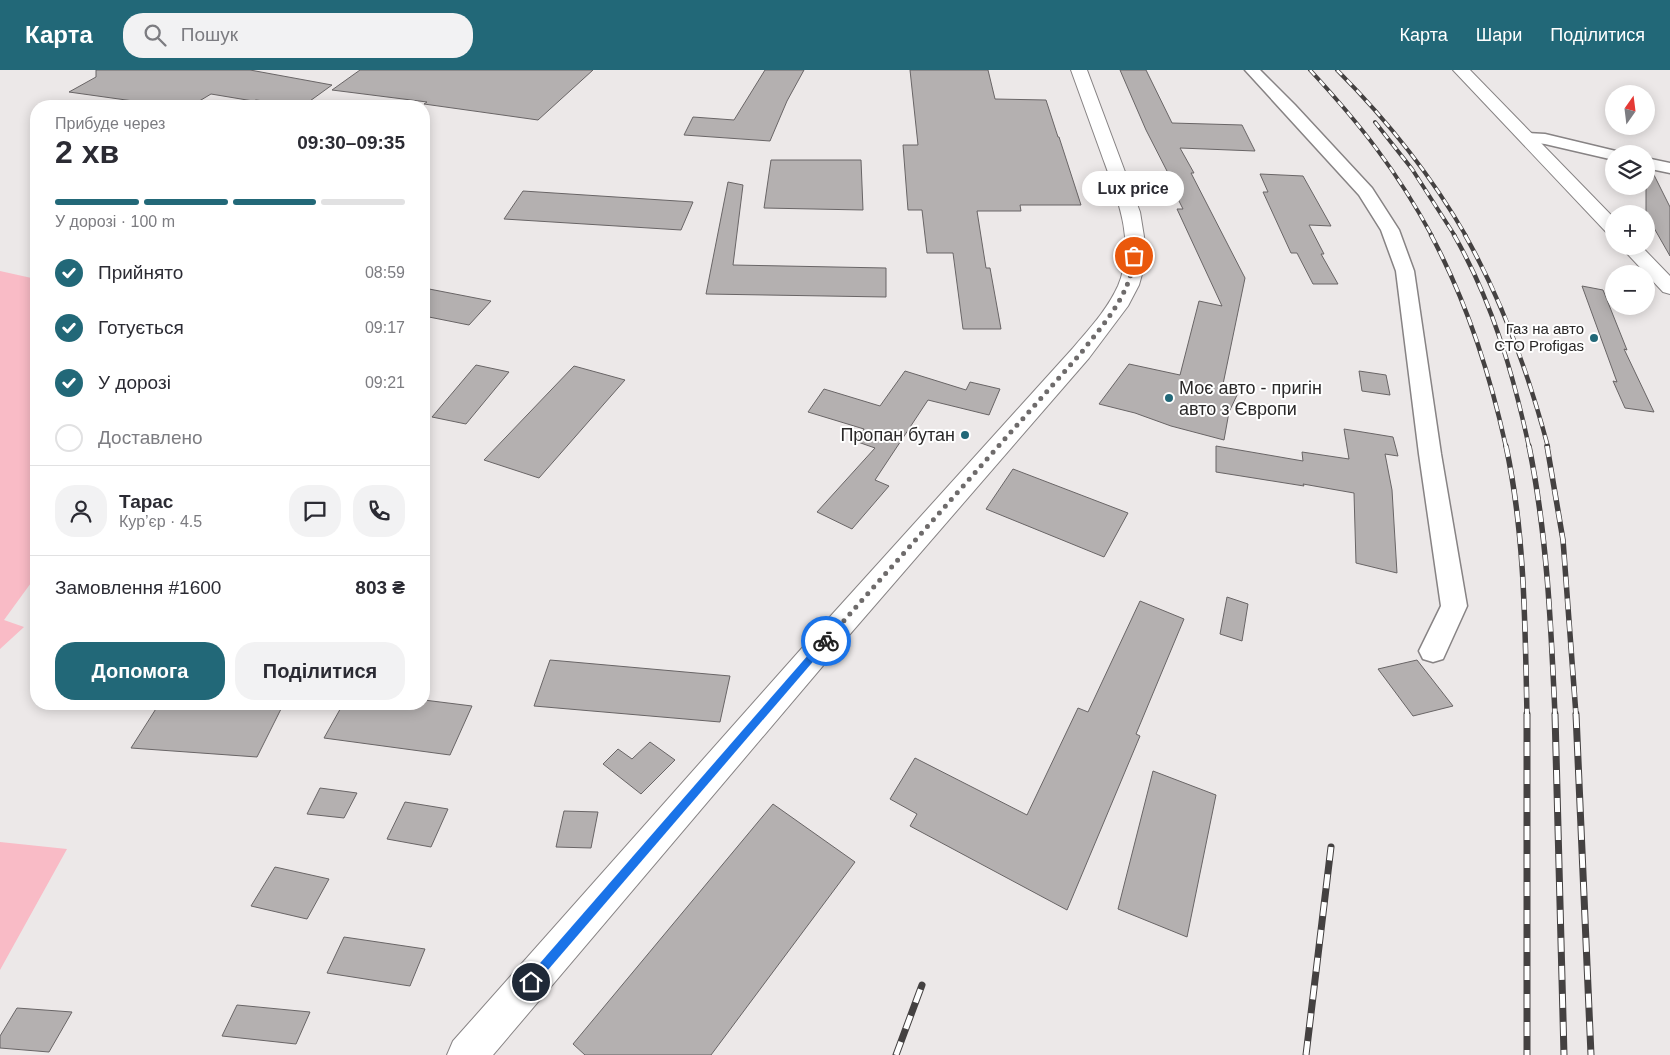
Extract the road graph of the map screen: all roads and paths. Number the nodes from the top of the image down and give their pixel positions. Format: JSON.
{"nodes":[{"id":1,"x":1080,"y":70,"type":"edge"},
{"id":2,"x":1252,"y":70,"type":"edge"},
{"id":3,"x":1462,"y":70,"type":"edge"},
{"id":4,"x":1527,"y":138,"type":"junction"},
{"id":5,"x":1605,"y":152,"type":"edge"},
{"id":6,"x":1655,"y":165,"type":"edge"},
{"id":7,"x":1670,"y":168,"type":"edge"},
{"id":8,"x":1605,"y":220,"type":"edge"},
{"id":9,"x":1639,"y":255,"type":"edge"},
{"id":10,"x":1669,"y":287,"type":"edge"},
{"id":11,"x":1433,"y":651,"type":"dead end"},
{"id":12,"x":467,"y":1055,"type":"edge"}],
"edges":[{"from":1,"to":12,"type":"street"},
{"from":2,"to":11,"type":"street"},
{"from":3,"to":4,"type":"street"},
{"from":4,"to":5,"type":"street"},
{"from":4,"to":8,"type":"street"},
{"from":6,"to":7,"type":"street"},
{"from":9,"to":10,"type":"street"}]}
